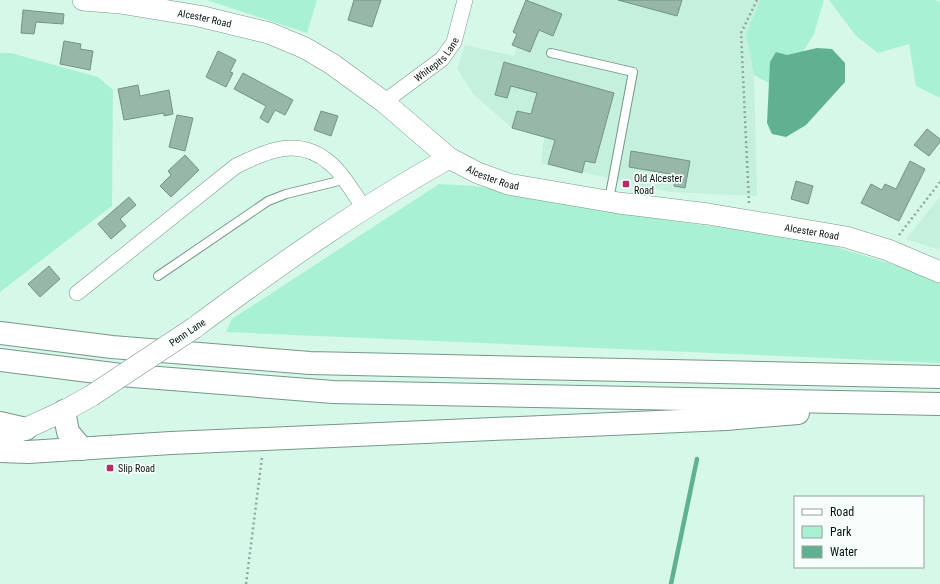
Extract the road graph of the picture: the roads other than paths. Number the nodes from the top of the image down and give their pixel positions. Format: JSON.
{"nodes":[{"id":1,"x":83,"y":0,"type":"edge"},
{"id":2,"x":465,"y":0,"type":"edge"},
{"id":3,"x":551,"y":53,"type":"dead end"},
{"id":4,"x":384,"y":102,"type":"junction"},
{"id":5,"x":449,"y":158,"type":"junction"},
{"id":6,"x":343,"y":180,"type":"junction"},
{"id":7,"x":608,"y":202,"type":"junction"},
{"id":8,"x":364,"y":208,"type":"junction"},
{"id":9,"x":936,"y":267,"type":"edge"},
{"id":10,"x":158,"y":276,"type":"dead end"},
{"id":11,"x":77,"y":293,"type":"dead end"},
{"id":12,"x":0,"y":333,"type":"edge"},
{"id":13,"x":0,"y":360,"type":"edge"},
{"id":14,"x":940,"y":377,"type":"edge"},
{"id":15,"x":903,"y":404,"type":"junction"},
{"id":16,"x":940,"y":404,"type":"edge"},
{"id":17,"x":64,"y":411,"type":"junction"},
{"id":18,"x":0,"y":423,"type":"edge"},
{"id":19,"x":26,"y":429,"type":"junction"},
{"id":20,"x":0,"y":440,"type":"edge"},
{"id":21,"x":82,"y":449,"type":"junction"},
{"id":22,"x":0,"y":451,"type":"edge"}],
"edges":[{"from":1,"to":4,"type":"street","name":"Alcester Road"},
{"from":2,"to":4,"type":"street","name":"Whitepits Lane"},
{"from":3,"to":7,"type":"lane"},
{"from":4,"to":5,"type":"street","name":"Alcester Road"},
{"from":5,"to":7,"type":"street","name":"Alcester Road"},
{"from":5,"to":8,"type":"street","name":"Penn Lane"},
{"from":6,"to":8,"type":"street"},
{"from":6,"to":10,"type":"lane"},
{"from":6,"to":11,"type":"street"},
{"from":7,"to":9,"type":"street","name":"Alcester Road"},
{"from":8,"to":17,"type":"street","name":"Penn Lane","bridge":true},
{"from":12,"to":14,"type":"highway"},
{"from":13,"to":15,"type":"highway"},
{"from":15,"to":16,"type":"highway"},
{"from":15,"to":21,"type":"highway"},
{"from":17,"to":19,"type":"street","name":"Penn Lane"},
{"from":17,"to":21,"type":"highway"},
{"from":18,"to":19,"type":"highway"},
{"from":19,"to":20,"type":"street","name":"Penn Lane"},
{"from":21,"to":22,"type":"highway"}]}
